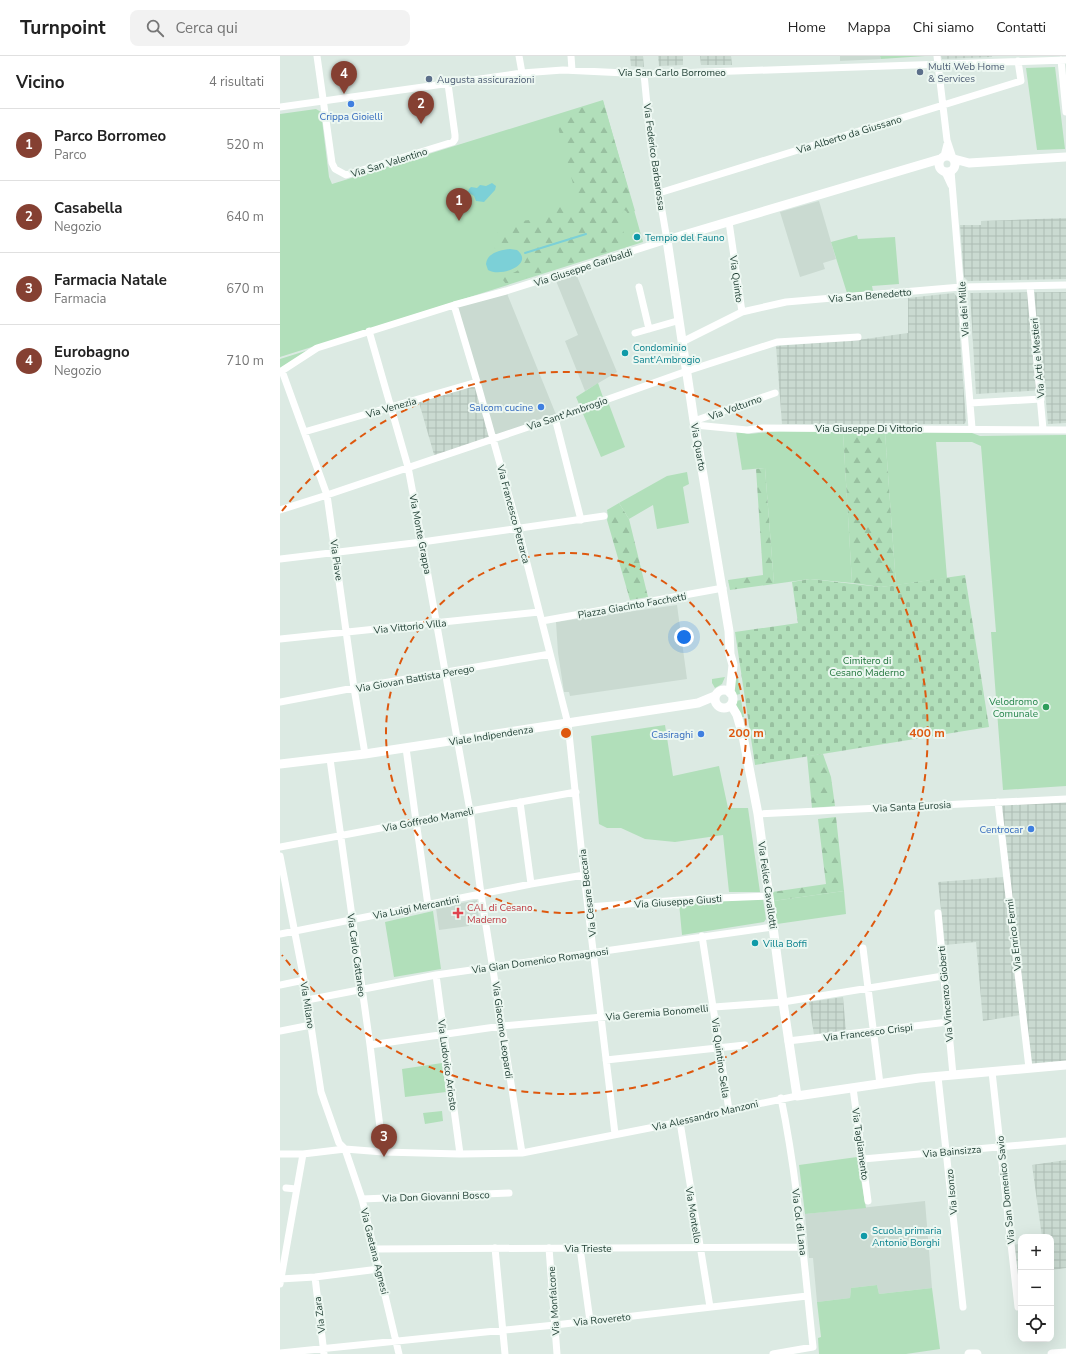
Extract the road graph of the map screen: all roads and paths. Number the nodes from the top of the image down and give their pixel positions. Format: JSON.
{"nodes":[{"id":1,"x":317,"y":56,"type":"edge"},
{"id":2,"x":519,"y":56,"type":"edge"},
{"id":3,"x":571,"y":56,"type":"edge"},
{"id":4,"x":1033,"y":58,"type":"edge"},
{"id":5,"x":938,"y":60,"type":"edge"},
{"id":6,"x":1063,"y":60,"type":"edge"},
{"id":7,"x":1018,"y":61,"type":"junction"},
{"id":8,"x":572,"y":70,"type":"junction"},
{"id":9,"x":522,"y":73,"type":"junction"},
{"id":10,"x":644,"y":74,"type":"junction"},
{"id":11,"x":448,"y":84,"type":"junction"},
{"id":12,"x":323,"y":101,"type":"junction"},
{"id":13,"x":943,"y":105,"type":"junction"},
{"id":14,"x":280,"y":107,"type":"edge"},
{"id":15,"x":1066,"y":112,"type":"edge"},
{"id":16,"x":1066,"y":157,"type":"edge"},
{"id":17,"x":948,"y":158,"type":"junction"},
{"id":18,"x":969,"y":163,"type":"junction"},
{"id":19,"x":914,"y":166,"type":"junction"},
{"id":20,"x":948,"y":170,"type":"junction"},
{"id":21,"x":660,"y":193,"type":"junction"},
{"id":22,"x":730,"y":222,"type":"junction"},
{"id":23,"x":667,"y":240,"type":"junction"},
{"id":24,"x":1030,"y":286,"type":"junction"},
{"id":25,"x":1066,"y":286,"type":"edge"},
{"id":26,"x":639,"y":287,"type":"dead end"},
{"id":27,"x":961,"y":287,"type":"junction"},
{"id":28,"x":454,"y":305,"type":"junction"},
{"id":29,"x":742,"y":312,"type":"junction"},
{"id":30,"x":677,"y":321,"type":"dead end"},
{"id":31,"x":649,"y":328,"type":"junction"},
{"id":32,"x":369,"y":331,"type":"junction"},
{"id":33,"x":635,"y":333,"type":"dead end"},
{"id":34,"x":858,"y":337,"type":"dead end"},
{"id":35,"x":682,"y":342,"type":"junction"},
{"id":36,"x":687,"y":371,"type":"junction"},
{"id":37,"x":281,"y":372,"type":"edge"},
{"id":38,"x":477,"y":382,"type":"junction"},
{"id":39,"x":775,"y":393,"type":"dead end"},
{"id":40,"x":1041,"y":398,"type":"junction"},
{"id":41,"x":970,"y":403,"type":"junction"},
{"id":42,"x":390,"y":407,"type":"junction"},
{"id":43,"x":555,"y":418,"type":"junction"},
{"id":44,"x":695,"y":423,"type":"junction"},
{"id":45,"x":972,"y":428,"type":"junction"},
{"id":46,"x":1043,"y":429,"type":"junction"},
{"id":47,"x":1066,"y":430,"type":"edge"},
{"id":48,"x":304,"y":432,"type":"junction"},
{"id":49,"x":493,"y":438,"type":"junction"},
{"id":50,"x":408,"y":467,"type":"junction"},
{"id":51,"x":327,"y":495,"type":"junction"},
{"id":52,"x":280,"y":510,"type":"edge"},
{"id":53,"x":604,"y":516,"type":"dead end"},
{"id":54,"x":581,"y":520,"type":"junction"},
{"id":55,"x":518,"y":528,"type":"junction"},
{"id":56,"x":422,"y":542,"type":"junction"},
{"id":57,"x":335,"y":552,"type":"junction"},
{"id":58,"x":280,"y":559,"type":"edge"},
{"id":59,"x":723,"y":588,"type":"junction"},
{"id":60,"x":539,"y":612,"type":"junction"},
{"id":61,"x":542,"y":621,"type":"junction"},
{"id":62,"x":438,"y":624,"type":"junction"},
{"id":63,"x":347,"y":632,"type":"junction"},
{"id":64,"x":280,"y":639,"type":"edge"},
{"id":65,"x":550,"y":654,"type":"junction"},
{"id":66,"x":445,"y":673,"type":"junction"},
{"id":67,"x":354,"y":688,"type":"junction"},
{"id":68,"x":723,"y":699,"type":"junction"},
{"id":69,"x":280,"y":702,"type":"edge"},
{"id":70,"x":568,"y":724,"type":"junction"},
{"id":71,"x":458,"y":741,"type":"junction"},
{"id":72,"x":406,"y":748,"type":"junction"},
{"id":73,"x":366,"y":754,"type":"junction"},
{"id":74,"x":330,"y":759,"type":"junction"},
{"id":75,"x":281,"y":765,"type":"edge"},
{"id":76,"x":576,"y":792,"type":"junction"},
{"id":77,"x":1066,"y":799,"type":"edge"},
{"id":78,"x":520,"y":802,"type":"junction"},
{"id":79,"x":998,"y":802,"type":"junction"},
{"id":80,"x":470,"y":811,"type":"junction"},
{"id":81,"x":758,"y":814,"type":"junction"},
{"id":82,"x":416,"y":821,"type":"junction"},
{"id":83,"x":340,"y":835,"type":"junction"},
{"id":84,"x":280,"y":847,"type":"edge"},
{"id":85,"x":280,"y":856,"type":"edge"},
{"id":86,"x":584,"y":875,"type":"junction"},
{"id":87,"x":531,"y":884,"type":"junction"},
{"id":88,"x":481,"y":894,"type":"junction"},
{"id":89,"x":768,"y":896,"type":"junction"},
{"id":90,"x":428,"y":905,"type":"junction"},
{"id":91,"x":588,"y":907,"type":"junction"},
{"id":92,"x":938,"y":913,"type":"dead end"},
{"id":93,"x":352,"y":919,"type":"junction"},
{"id":94,"x":773,"y":926,"type":"junction"},
{"id":95,"x":294,"y":931,"type":"junction"},
{"id":96,"x":280,"y":934,"type":"edge"},
{"id":97,"x":702,"y":936,"type":"junction"},
{"id":98,"x":863,"y":948,"type":"dead end"},
{"id":99,"x":594,"y":953,"type":"junction"},
{"id":100,"x":494,"y":967,"type":"junction"},
{"id":101,"x":436,"y":975,"type":"junction"},
{"id":102,"x":943,"y":976,"type":"junction"},
{"id":103,"x":304,"y":980,"type":"junction"},
{"id":104,"x":280,"y":985,"type":"edge"},
{"id":105,"x":868,"y":989,"type":"junction"},
{"id":106,"x":362,"y":990,"type":"junction"},
{"id":107,"x":307,"y":1000,"type":"junction"},
{"id":108,"x":783,"y":1002,"type":"junction"},
{"id":109,"x":714,"y":1007,"type":"junction"},
{"id":110,"x":602,"y":1016,"type":"junction"},
{"id":111,"x":948,"y":1022,"type":"junction"},
{"id":112,"x":311,"y":1024,"type":"junction"},
{"id":113,"x":502,"y":1026,"type":"junction"},
{"id":114,"x":280,"y":1031,"type":"edge"},
{"id":115,"x":873,"y":1031,"type":"junction"},
{"id":116,"x":444,"y":1034,"type":"junction"},
{"id":117,"x":788,"y":1041,"type":"junction"},
{"id":118,"x":370,"y":1045,"type":"junction"},
{"id":119,"x":745,"y":1045,"type":"dead end"},
{"id":120,"x":719,"y":1048,"type":"junction"},
{"id":121,"x":606,"y":1060,"type":"junction"},
{"id":122,"x":1066,"y":1065,"type":"edge"},
{"id":123,"x":1029,"y":1068,"type":"junction"},
{"id":124,"x":992,"y":1072,"type":"junction"},
{"id":125,"x":953,"y":1075,"type":"junction"},
{"id":126,"x":938,"y":1076,"type":"junction"},
{"id":127,"x":880,"y":1084,"type":"junction"},
{"id":128,"x":853,"y":1088,"type":"junction"},
{"id":129,"x":797,"y":1096,"type":"junction"},
{"id":130,"x":781,"y":1098,"type":"junction"},
{"id":131,"x":728,"y":1110,"type":"junction"},
{"id":132,"x":680,"y":1122,"type":"junction"},
{"id":133,"x":615,"y":1134,"type":"junction"},
{"id":134,"x":1066,"y":1141,"type":"edge"},
{"id":135,"x":1000,"y":1147,"type":"junction"},
{"id":136,"x":345,"y":1149,"type":"junction"},
{"id":137,"x":383,"y":1152,"type":"junction"},
{"id":138,"x":947,"y":1152,"type":"junction"},
{"id":139,"x":522,"y":1153,"type":"junction"},
{"id":140,"x":280,"y":1154,"type":"edge"},
{"id":141,"x":303,"y":1154,"type":"junction"},
{"id":142,"x":460,"y":1154,"type":"junction"},
{"id":143,"x":863,"y":1159,"type":"junction"},
{"id":144,"x":286,"y":1188,"type":"dead end"},
{"id":145,"x":296,"y":1189,"type":"junction"},
{"id":146,"x":509,"y":1194,"type":"dead end"},
{"id":147,"x":362,"y":1199,"type":"junction"},
{"id":148,"x":868,"y":1201,"type":"dead end"},
{"id":149,"x":803,"y":1247,"type":"junction"},
{"id":150,"x":495,"y":1248,"type":"junction"},
{"id":151,"x":549,"y":1248,"type":"junction"},
{"id":152,"x":580,"y":1248,"type":"junction"},
{"id":153,"x":700,"y":1248,"type":"junction"},
{"id":154,"x":374,"y":1249,"type":"junction"},
{"id":155,"x":379,"y":1269,"type":"junction"},
{"id":156,"x":314,"y":1277,"type":"junction"},
{"id":157,"x":280,"y":1280,"type":"edge"},
{"id":158,"x":807,"y":1296,"type":"junction"},
{"id":159,"x":710,"y":1307,"type":"junction"},
{"id":160,"x":963,"y":1307,"type":"dead end"},
{"id":161,"x":1018,"y":1307,"type":"dead end"},
{"id":162,"x":590,"y":1321,"type":"junction"},
{"id":163,"x":555,"y":1325,"type":"junction"},
{"id":164,"x":503,"y":1329,"type":"junction"},
{"id":165,"x":396,"y":1341,"type":"junction"},
{"id":166,"x":323,"y":1351,"type":"edge"},
{"id":167,"x":280,"y":1353,"type":"edge"},
{"id":168,"x":1066,"y":1353,"type":"edge"},
{"id":169,"x":399,"y":1354,"type":"edge"},
{"id":170,"x":505,"y":1354,"type":"edge"},
{"id":171,"x":557,"y":1354,"type":"edge"},
{"id":172,"x":773,"y":1354,"type":"edge"},
{"id":173,"x":969,"y":1354,"type":"edge"},
{"id":174,"x":977,"y":1354,"type":"edge"},
{"id":175,"x":1052,"y":1354,"type":"edge"}],
"edges":[{"from":1,"to":12,"type":"street"},
{"from":2,"to":9,"type":"street"},
{"from":3,"to":8,"type":"street"},
{"from":4,"to":6,"type":"street","name":"Via San Carlo Borromeo"},
{"from":4,"to":7,"type":"street","name":"Via San Carlo Borromeo"},
{"from":5,"to":7,"type":"street","name":"Via San Carlo Borromeo"},
{"from":5,"to":10,"type":"street","name":"Via San Carlo Borromeo"},
{"from":5,"to":13,"type":"street"},
{"from":6,"to":15,"type":"street"},
{"from":7,"to":13,"type":"street","name":"Via Alberto da Giussano"},
{"from":8,"to":9,"type":"street","name":"Via San Carlo Borromeo"},
{"from":8,"to":10,"type":"street","name":"Via San Carlo Borromeo"},
{"from":9,"to":11,"type":"street","name":"Via San Carlo Borromeo"},
{"from":10,"to":21,"type":"street","name":"Via Federico Barbarossa"},
{"from":11,"to":12,"type":"street","name":"Via San Carlo Borromeo"},
{"from":11,"to":12,"type":"street","name":"Via San Valentino"},
{"from":12,"to":14,"type":"street","name":"Via San Carlo Borromeo"},
{"from":13,"to":17,"type":"street"},
{"from":13,"to":21,"type":"street","name":"Via Alberto da Giussano"},
{"from":16,"to":18,"type":"street","name":"Via Giuseppe Garibaldi"},
{"from":17,"to":18,"type":"street","name":"Via Giuseppe Garibaldi"},
{"from":17,"to":19,"type":"street","name":"Via Giuseppe Garibaldi"},
{"from":17,"to":20,"type":"street"},
{"from":17,"to":20,"type":"street"},
{"from":18,"to":20,"type":"street","name":"Via Giuseppe Garibaldi"},
{"from":19,"to":20,"type":"street","name":"Via Giuseppe Garibaldi"},
{"from":19,"to":22,"type":"street","name":"Via Giuseppe Garibaldi"},
{"from":20,"to":27,"type":"street","name":"Via dei Mille"},
{"from":21,"to":23,"type":"street","name":"Via Federico Barbarossa"},
{"from":22,"to":23,"type":"street","name":"Via Giuseppe Garibaldi"},
{"from":22,"to":29,"type":"street","name":"Via Quinto"},
{"from":23,"to":28,"type":"street","name":"Via Giuseppe Garibaldi"},
{"from":23,"to":35,"type":"street","name":"Via Quarto"},
{"from":24,"to":25,"type":"street","name":"Via San Benedetto"},
{"from":24,"to":27,"type":"street","name":"Via San Benedetto"},
{"from":24,"to":40,"type":"street","name":"Via Arti e Mestieri"},
{"from":26,"to":31,"type":"street"},
{"from":27,"to":29,"type":"street","name":"Via San Benedetto"},
{"from":27,"to":41,"type":"street","name":"Via dei Mille"},
{"from":28,"to":32,"type":"street","name":"Via Giuseppe Garibaldi"},
{"from":28,"to":38,"type":"street","name":"Via Francesco Petrarca"},
{"from":29,"to":35,"type":"street","name":"Via San Benedetto"},
{"from":30,"to":31,"type":"street"},
{"from":31,"to":33,"type":"street"},
{"from":32,"to":37,"type":"street","name":"Via Giuseppe Garibaldi"},
{"from":32,"to":42,"type":"street","name":"Via Monte Grappa"},
{"from":34,"to":36,"type":"street","name":"Via Sant'Ambrogio"},
{"from":35,"to":36,"type":"street","name":"Via Quarto"},
{"from":36,"to":43,"type":"street","name":"Via Sant'Ambrogio"},
{"from":36,"to":44,"type":"street","name":"Via Quarto"},
{"from":37,"to":48,"type":"street","name":"Via Piave"},
{"from":38,"to":42,"type":"street","name":"Via Venezia"},
{"from":38,"to":49,"type":"street","name":"Via Francesco Petrarca"},
{"from":39,"to":44,"type":"street","name":"Via Volturno"},
{"from":40,"to":41,"type":"street"},
{"from":40,"to":46,"type":"street","name":"Via Arti e Mestieri"},
{"from":41,"to":45,"type":"street","name":"Via dei Mille"},
{"from":42,"to":48,"type":"street","name":"Via Venezia"},
{"from":42,"to":50,"type":"street","name":"Via Monte Grappa"},
{"from":43,"to":49,"type":"street","name":"Via Sant'Ambrogio"},
{"from":43,"to":54,"type":"street"},
{"from":44,"to":45,"type":"street","name":"Via Giuseppe Di Vittorio"},
{"from":44,"to":59,"type":"street","name":"Via Quarto"},
{"from":45,"to":46,"type":"street","name":"Via Giuseppe Di Vittorio"},
{"from":46,"to":47,"type":"street","name":"Via Giuseppe Di Vittorio"},
{"from":48,"to":51,"type":"street","name":"Via Piave"},
{"from":49,"to":50,"type":"street","name":"Via Sant'Ambrogio"},
{"from":49,"to":55,"type":"street","name":"Via Francesco Petrarca"},
{"from":50,"to":51,"type":"street","name":"Via Sant'Ambrogio"},
{"from":50,"to":56,"type":"street","name":"Via Monte Grappa"},
{"from":51,"to":52,"type":"street","name":"Via Sant'Ambrogio"},
{"from":51,"to":57,"type":"street","name":"Via Piave"},
{"from":53,"to":54,"type":"street"},
{"from":54,"to":55,"type":"street"},
{"from":55,"to":56,"type":"street"},
{"from":55,"to":60,"type":"street","name":"Via Francesco Petrarca"},
{"from":56,"to":57,"type":"street"},
{"from":56,"to":62,"type":"street","name":"Via Monte Grappa"},
{"from":57,"to":58,"type":"street"},
{"from":57,"to":63,"type":"street","name":"Via Piave"},
{"from":59,"to":61,"type":"street","name":"Piazza Giacinto Facchetti"},
{"from":59,"to":68,"type":"street","name":"Via Quarto"},
{"from":60,"to":61,"type":"street","name":"Via Francesco Petrarca"},
{"from":60,"to":62,"type":"street","name":"Via Vittorio Villa"},
{"from":61,"to":65,"type":"street","name":"Via Francesco Petrarca"},
{"from":62,"to":63,"type":"street","name":"Via Vittorio Villa"},
{"from":62,"to":66,"type":"street","name":"Via Monte Grappa"},
{"from":63,"to":64,"type":"street","name":"Via Vittorio Villa"},
{"from":63,"to":67,"type":"street","name":"Via Piave"},
{"from":65,"to":66,"type":"street","name":"Via Giovan Battista Perego"},
{"from":65,"to":70,"type":"street","name":"Via Francesco Petrarca"},
{"from":66,"to":67,"type":"street","name":"Via Giovan Battista Perego"},
{"from":66,"to":71,"type":"street","name":"Via Monte Grappa"},
{"from":67,"to":69,"type":"street","name":"Via Giovan Battista Perego"},
{"from":67,"to":73,"type":"street","name":"Via Piave"},
{"from":68,"to":70,"type":"street","name":"Viale Indipendenza"},
{"from":68,"to":81,"type":"street","name":"Via Felice Cavallotti"},
{"from":70,"to":71,"type":"street","name":"Viale Indipendenza"},
{"from":70,"to":76,"type":"street","name":"Via Cesare Beccaria"},
{"from":71,"to":72,"type":"street","name":"Viale Indipendenza"},
{"from":71,"to":80,"type":"street","name":"Via Giacomo Leopardi"},
{"from":72,"to":73,"type":"street","name":"Viale Indipendenza"},
{"from":72,"to":82,"type":"street"},
{"from":73,"to":74,"type":"street","name":"Viale Indipendenza"},
{"from":74,"to":75,"type":"street","name":"Viale Indipendenza"},
{"from":74,"to":83,"type":"street","name":"Via Carlo Cattaneo"},
{"from":76,"to":78,"type":"street","name":"Via Goffredo Mameli"},
{"from":76,"to":86,"type":"street","name":"Via Cesare Beccaria"},
{"from":77,"to":79,"type":"street","name":"Via Santa Eurosia"},
{"from":78,"to":80,"type":"street","name":"Via Goffredo Mameli"},
{"from":78,"to":87,"type":"street"},
{"from":79,"to":81,"type":"street","name":"Via Santa Eurosia"},
{"from":79,"to":123,"type":"street","name":"Via Enrico Fermi"},
{"from":80,"to":82,"type":"street","name":"Via Goffredo Mameli"},
{"from":80,"to":88,"type":"street","name":"Via Giacomo Leopardi"},
{"from":81,"to":89,"type":"street","name":"Via Felice Cavallotti"},
{"from":82,"to":83,"type":"street","name":"Via Goffredo Mameli"},
{"from":82,"to":90,"type":"street"},
{"from":83,"to":84,"type":"street","name":"Via Goffredo Mameli"},
{"from":83,"to":93,"type":"street","name":"Via Carlo Cattaneo"},
{"from":85,"to":95,"type":"street","name":"Via Milano"},
{"from":86,"to":87,"type":"street","name":"Via Luigi Mercantini"},
{"from":86,"to":91,"type":"street","name":"Via Cesare Beccaria"},
{"from":87,"to":88,"type":"street","name":"Via Luigi Mercantini"},
{"from":88,"to":90,"type":"street","name":"Via Luigi Mercantini"},
{"from":88,"to":100,"type":"street","name":"Via Giacomo Leopardi"},
{"from":89,"to":91,"type":"street","name":"Via Giuseppe Giusti"},
{"from":89,"to":94,"type":"street","name":"Via Felice Cavallotti"},
{"from":90,"to":93,"type":"street","name":"Via Luigi Mercantini"},
{"from":91,"to":99,"type":"street","name":"Via Cesare Beccaria"},
{"from":92,"to":102,"type":"street","name":"Via Vincenzo Gioberti"},
{"from":93,"to":95,"type":"street","name":"Via Luigi Mercantini"},
{"from":93,"to":106,"type":"street","name":"Via Carlo Cattaneo"},
{"from":94,"to":97,"type":"street","name":"Via Gian Domenico Romagnosi"},
{"from":94,"to":108,"type":"street","name":"Via Felice Cavallotti"},
{"from":95,"to":96,"type":"street","name":"Via Luigi Mercantini"},
{"from":95,"to":103,"type":"street","name":"Via Milano"},
{"from":97,"to":99,"type":"street","name":"Via Gian Domenico Romagnosi"},
{"from":97,"to":109,"type":"street","name":"Via Quintino Sella"},
{"from":98,"to":105,"type":"street"},
{"from":99,"to":100,"type":"street","name":"Via Gian Domenico Romagnosi"},
{"from":99,"to":110,"type":"street","name":"Via Cesare Beccaria"},
{"from":100,"to":101,"type":"street","name":"Via Gian Domenico Romagnosi"},
{"from":100,"to":113,"type":"street","name":"Via Giacomo Leopardi"},
{"from":101,"to":106,"type":"street","name":"Via Gian Domenico Romagnosi"},
{"from":101,"to":116,"type":"street","name":"Via Ludovico Ariosto"},
{"from":102,"to":105,"type":"street","name":"Via Geremia Bonomelli"},
{"from":102,"to":111,"type":"street","name":"Via Vincenzo Gioberti"},
{"from":103,"to":104,"type":"street"},
{"from":103,"to":107,"type":"street","name":"Via Milano"},
{"from":105,"to":108,"type":"street","name":"Via Geremia Bonomelli"},
{"from":105,"to":115,"type":"street"},
{"from":106,"to":107,"type":"street","name":"Via Gian Domenico Romagnosi"},
{"from":106,"to":118,"type":"street","name":"Via Carlo Cattaneo"},
{"from":107,"to":112,"type":"street","name":"Via Milano"},
{"from":108,"to":109,"type":"street","name":"Via Geremia Bonomelli"},
{"from":108,"to":117,"type":"street","name":"Via Felice Cavallotti"},
{"from":109,"to":110,"type":"street","name":"Via Geremia Bonomelli"},
{"from":109,"to":120,"type":"street","name":"Via Quintino Sella"},
{"from":110,"to":113,"type":"street","name":"Via Geremia Bonomelli"},
{"from":110,"to":121,"type":"street","name":"Via Cesare Beccaria"},
{"from":111,"to":115,"type":"street","name":"Via Francesco Crispi"},
{"from":111,"to":125,"type":"street","name":"Via Vincenzo Gioberti"},
{"from":112,"to":114,"type":"street"},
{"from":112,"to":136,"type":"street","name":"Via Milano"},
{"from":113,"to":116,"type":"street","name":"Via Geremia Bonomelli"},
{"from":113,"to":139,"type":"street","name":"Via Giacomo Leopardi"},
{"from":115,"to":117,"type":"street","name":"Via Francesco Crispi"},
{"from":115,"to":127,"type":"street"},
{"from":116,"to":118,"type":"street","name":"Via Geremia Bonomelli"},
{"from":116,"to":142,"type":"street","name":"Via Ludovico Ariosto"},
{"from":117,"to":129,"type":"street","name":"Via Felice Cavallotti"},
{"from":118,"to":137,"type":"street","name":"Via Carlo Cattaneo"},
{"from":119,"to":120,"type":"street"},
{"from":120,"to":121,"type":"street"},
{"from":120,"to":131,"type":"street","name":"Via Quintino Sella"},
{"from":121,"to":133,"type":"street","name":"Via Cesare Beccaria"},
{"from":122,"to":123,"type":"street","name":"Via Alessandro Manzoni"},
{"from":123,"to":124,"type":"street","name":"Via Alessandro Manzoni"},
{"from":124,"to":125,"type":"street","name":"Via Alessandro Manzoni"},
{"from":124,"to":135,"type":"street","name":"Via San Domenico Savio"},
{"from":125,"to":126,"type":"street","name":"Via Alessandro Manzoni"},
{"from":126,"to":127,"type":"street","name":"Via Alessandro Manzoni"},
{"from":126,"to":138,"type":"street","name":"Via Isonzo"},
{"from":127,"to":128,"type":"street","name":"Via Alessandro Manzoni"},
{"from":128,"to":129,"type":"street","name":"Via Alessandro Manzoni"},
{"from":128,"to":143,"type":"street","name":"Via Tagliamento"},
{"from":129,"to":130,"type":"street","name":"Via Alessandro Manzoni"},
{"from":130,"to":131,"type":"street","name":"Via Alessandro Manzoni"},
{"from":130,"to":149,"type":"street","name":"Via Col di Lana"},
{"from":131,"to":132,"type":"street","name":"Via Alessandro Manzoni"},
{"from":132,"to":133,"type":"street","name":"Via Alessandro Manzoni"},
{"from":132,"to":153,"type":"street","name":"Via Montello"},
{"from":133,"to":139,"type":"street","name":"Via Alessandro Manzoni"},
{"from":134,"to":135,"type":"street","name":"Via Bainsizza"},
{"from":135,"to":138,"type":"street","name":"Via Bainsizza"},
{"from":135,"to":161,"type":"street","name":"Via San Domenico Savio"},
{"from":136,"to":137,"type":"street","name":"Via Alessandro Manzoni"},
{"from":136,"to":141,"type":"street","name":"Via Alessandro Manzoni"},
{"from":136,"to":147,"type":"street","name":"Via Gaetana Agnesi"},
{"from":137,"to":142,"type":"street","name":"Via Alessandro Manzoni"},
{"from":138,"to":143,"type":"street","name":"Via Bainsizza"},
{"from":138,"to":160,"type":"street","name":"Via Isonzo"},
{"from":139,"to":142,"type":"street","name":"Via Alessandro Manzoni"},
{"from":140,"to":141,"type":"street","name":"Via Alessandro Manzoni"},
{"from":141,"to":145,"type":"street"},
{"from":143,"to":148,"type":"street","name":"Via Tagliamento"},
{"from":144,"to":145,"type":"street"},
{"from":145,"to":157,"type":"street"},
{"from":146,"to":147,"type":"street","name":"Via Don Giovanni Bosco"},
{"from":147,"to":154,"type":"street","name":"Via Gaetana Agnesi"},
{"from":149,"to":153,"type":"street","name":"Via Trieste"},
{"from":149,"to":158,"type":"street","name":"Via Col di Lana"},
{"from":150,"to":151,"type":"street","name":"Via Trieste"},
{"from":150,"to":154,"type":"street","name":"Via Trieste"},
{"from":150,"to":164,"type":"street"},
{"from":151,"to":152,"type":"street","name":"Via Trieste"},
{"from":151,"to":163,"type":"street","name":"Via Monfalcone"},
{"from":152,"to":153,"type":"street","name":"Via Trieste"},
{"from":152,"to":162,"type":"street"},
{"from":153,"to":159,"type":"street","name":"Via Montello"},
{"from":154,"to":155,"type":"street","name":"Via Gaetana Agnesi"},
{"from":155,"to":156,"type":"street"},
{"from":155,"to":165,"type":"street","name":"Via Gaetana Agnesi"},
{"from":156,"to":157,"type":"street"},
{"from":156,"to":166,"type":"street","name":"Via Zara"},
{"from":158,"to":159,"type":"street","name":"Via Rovereto"},
{"from":158,"to":172,"type":"street","name":"Via Col di Lana"},
{"from":159,"to":162,"type":"street","name":"Via Rovereto"},
{"from":162,"to":163,"type":"street","name":"Via Rovereto"},
{"from":163,"to":164,"type":"street","name":"Via Rovereto"},
{"from":163,"to":171,"type":"street","name":"Via Monfalcone"},
{"from":164,"to":165,"type":"street","name":"Via Rovereto"},
{"from":164,"to":170,"type":"street"},
{"from":165,"to":166,"type":"street","name":"Via Rovereto"},
{"from":165,"to":169,"type":"street","name":"Via Gaetana Agnesi"},
{"from":166,"to":167,"type":"street","name":"Via Rovereto"},
{"from":168,"to":175,"type":"street"},
{"from":173,"to":174,"type":"street"}]}
